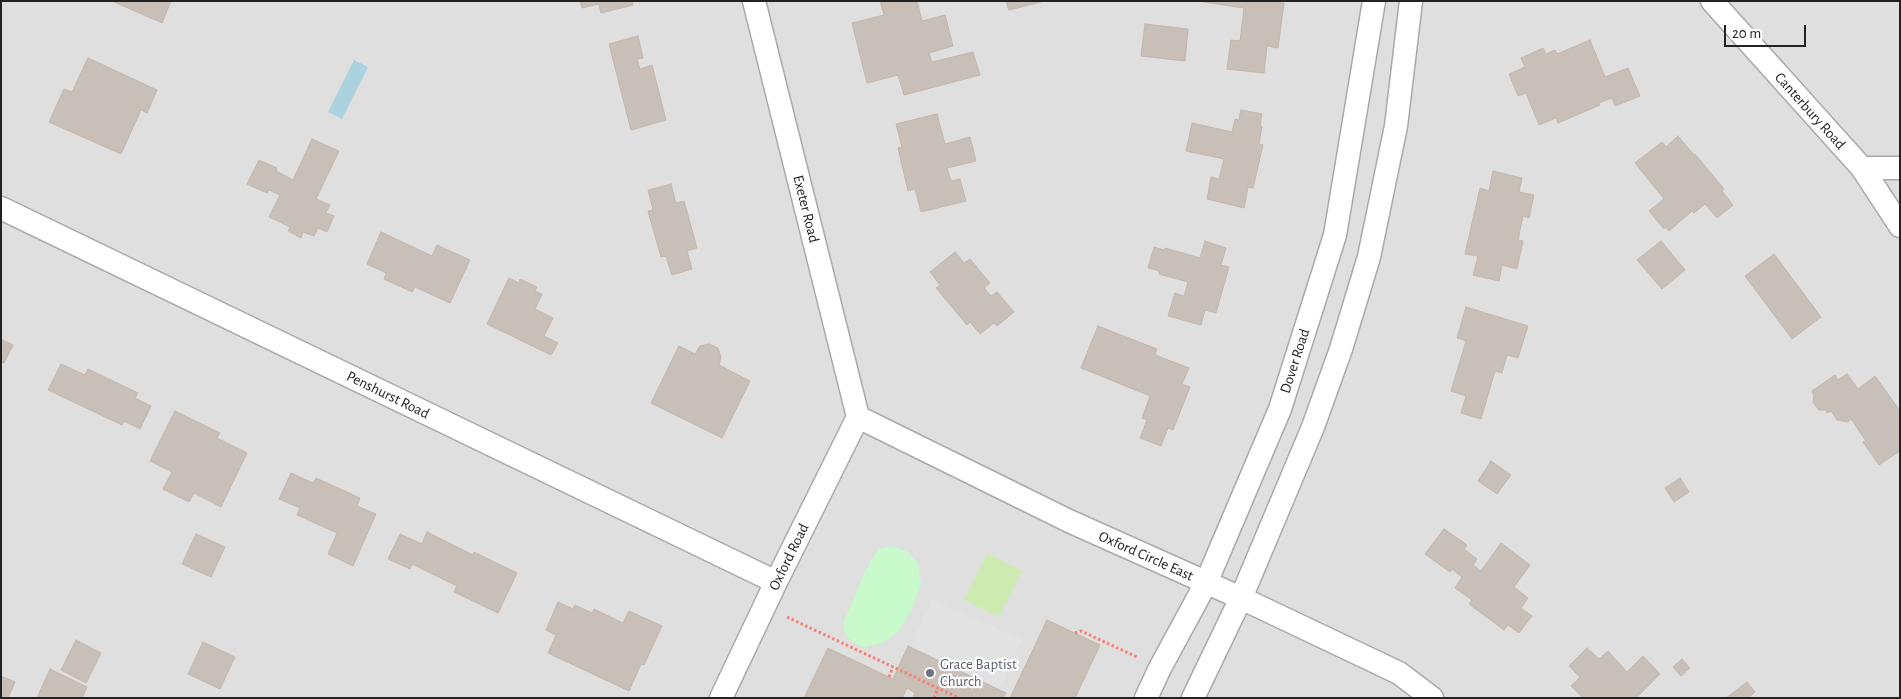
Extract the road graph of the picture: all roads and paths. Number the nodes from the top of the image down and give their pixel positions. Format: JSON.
{"nodes":[{"id":1,"x":754,"y":1,"type":"edge"},
{"id":2,"x":1374,"y":1,"type":"edge"},
{"id":3,"x":1411,"y":1,"type":"edge"},
{"id":4,"x":1712,"y":1,"type":"edge"},
{"id":5,"x":1862,"y":168,"type":"junction"},
{"id":6,"x":1900,"y":168,"type":"edge"},
{"id":7,"x":1,"y":208,"type":"edge"},
{"id":8,"x":1900,"y":226,"type":"edge"},
{"id":9,"x":858,"y":417,"type":"junction"},
{"id":10,"x":776,"y":582,"type":"junction"},
{"id":11,"x":1206,"y":583,"type":"junction"},
{"id":12,"x":1241,"y":598,"type":"junction"},
{"id":13,"x":784,"y":616,"type":"dead end"},
{"id":14,"x":1075,"y":633,"type":"dead end"},
{"id":15,"x":893,"y":667,"type":"junction"},
{"id":16,"x":1160,"y":668,"type":"junction"},
{"id":17,"x":889,"y":677,"type":"dead end"},
{"id":18,"x":938,"y":688,"type":"junction"},
{"id":19,"x":721,"y":698,"type":"edge"},
{"id":20,"x":934,"y":698,"type":"edge"},
{"id":21,"x":959,"y":698,"type":"edge"},
{"id":22,"x":1146,"y":698,"type":"edge"},
{"id":23,"x":1193,"y":698,"type":"edge"},
{"id":24,"x":1432,"y":698,"type":"edge"}],
"edges":[{"from":1,"to":9,"type":"street","name":"Exeter Road"},
{"from":2,"to":11,"type":"street","name":"Dover Road"},
{"from":3,"to":12,"type":"street"},
{"from":4,"to":5,"type":"street","name":"Canterbury Road"},
{"from":5,"to":6,"type":"street"},
{"from":5,"to":8,"type":"street","name":"Canterbury Road"},
{"from":7,"to":10,"type":"street","name":"Penshurst Road"},
{"from":9,"to":10,"type":"street","name":"Oxford Road"},
{"from":9,"to":11,"type":"street","name":"Oxford Circle East"},
{"from":10,"to":19,"type":"street","name":"Oxford Road"},
{"from":11,"to":12,"type":"street","name":"Oxford Circle East"},
{"from":11,"to":16,"type":"street","name":"Dover Road"},
{"from":12,"to":23,"type":"street"},
{"from":12,"to":24,"type":"street","name":"Oxford Circle East"},
{"from":13,"to":15,"type":"path"},
{"from":14,"to":16,"type":"path"},
{"from":15,"to":17,"type":"path"},
{"from":15,"to":18,"type":"path"},
{"from":16,"to":22,"type":"street","name":"Dover Road"},
{"from":18,"to":20,"type":"path"},
{"from":18,"to":21,"type":"path"}]}
